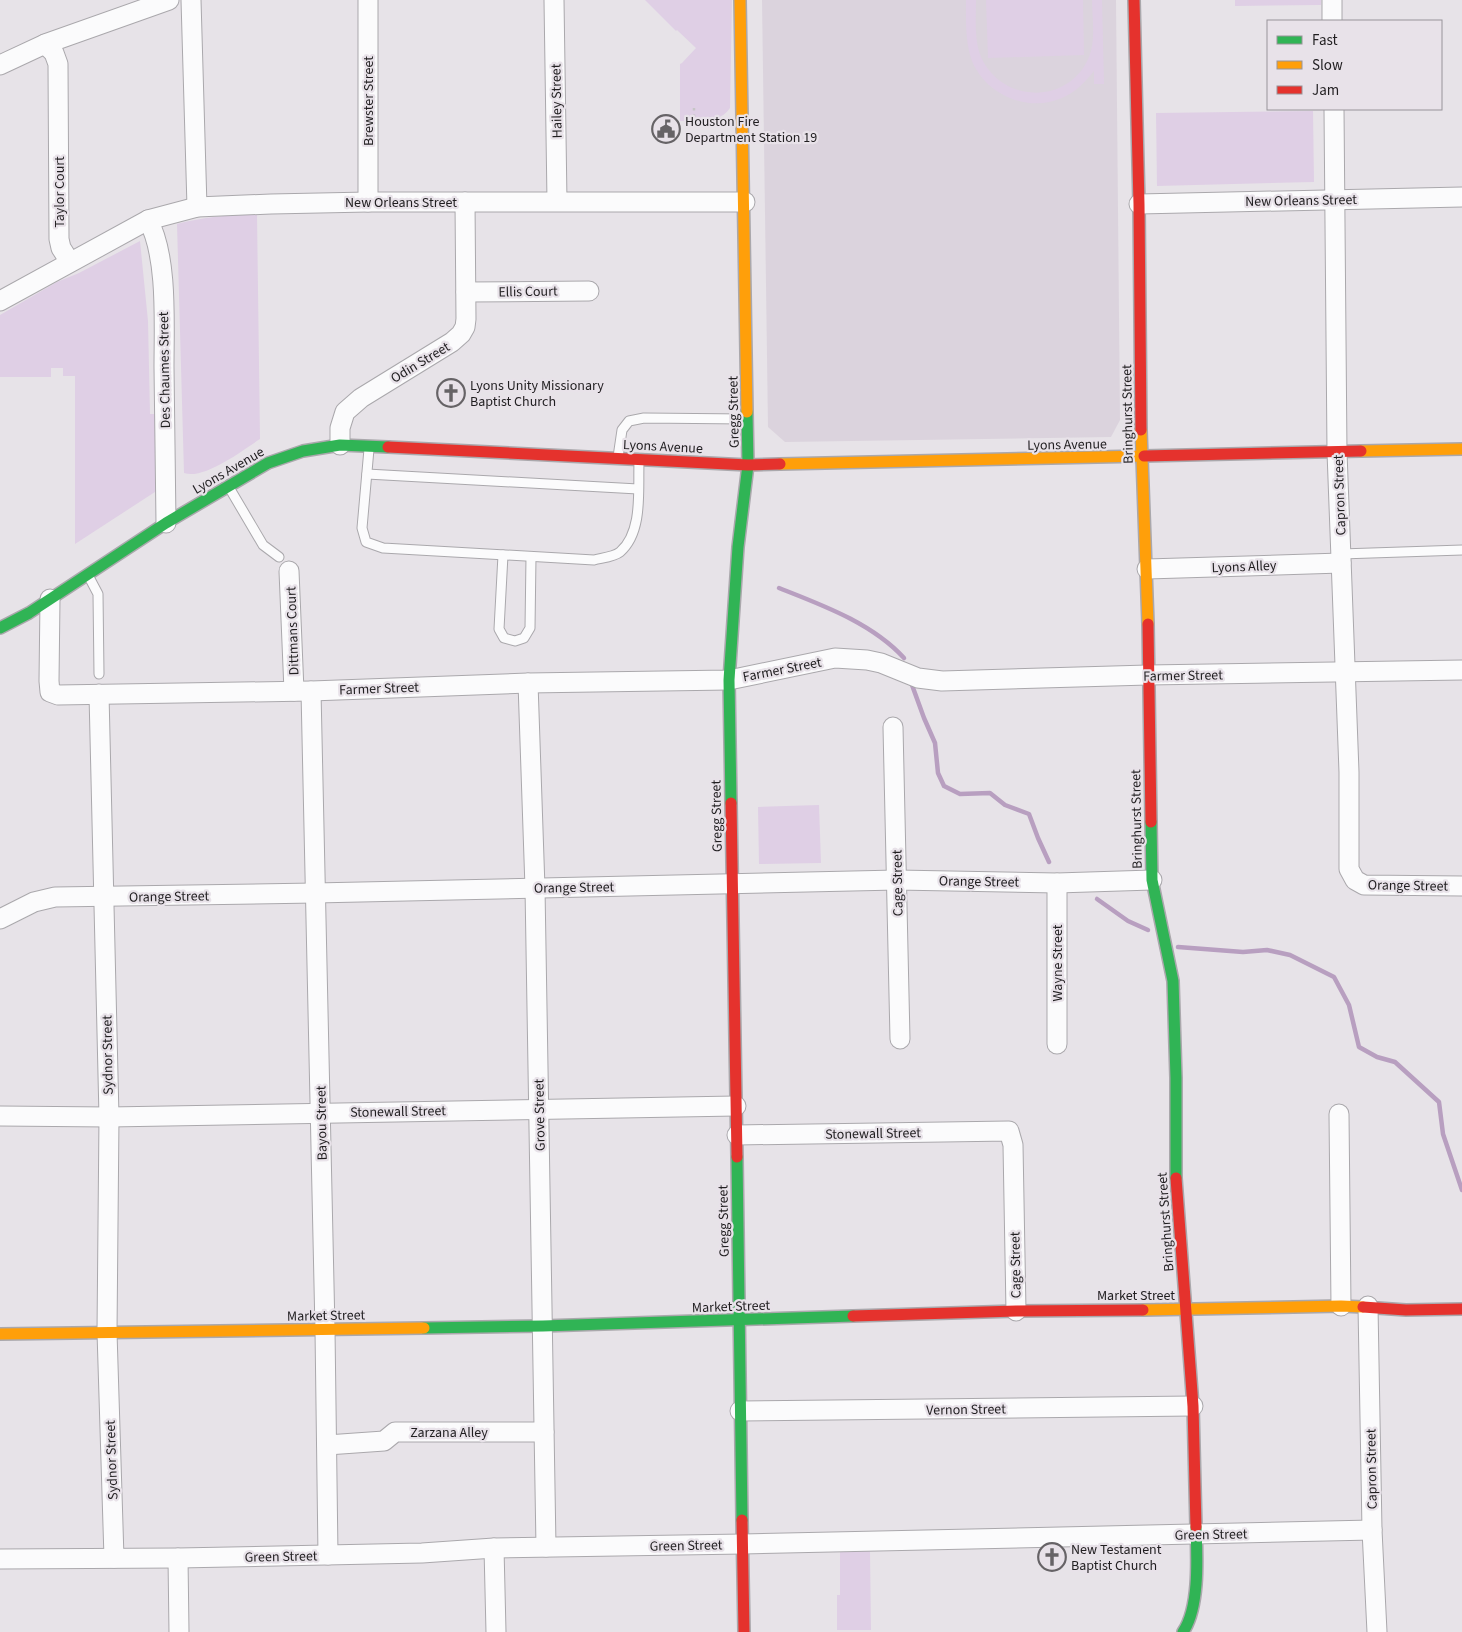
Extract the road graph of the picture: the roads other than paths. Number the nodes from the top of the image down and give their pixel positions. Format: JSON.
{"nodes":[{"id":1,"x":170,"y":0,"type":"edge"},
{"id":2,"x":191,"y":0,"type":"edge"},
{"id":3,"x":368,"y":0,"type":"edge"},
{"id":4,"x":554,"y":0,"type":"edge"},
{"id":5,"x":740,"y":0,"type":"edge"},
{"id":6,"x":1134,"y":0,"type":"edge"},
{"id":7,"x":1332,"y":0,"type":"edge"},
{"id":8,"x":1332,"y":20,"type":"edge"},
{"id":9,"x":45,"y":44,"type":"junction"},
{"id":10,"x":0,"y":65,"type":"edge"},
{"id":11,"x":1334,"y":110,"type":"edge"},
{"id":12,"x":1462,"y":197,"type":"edge"},
{"id":13,"x":1335,"y":200,"type":"junction"},
{"id":14,"x":368,"y":202,"type":"junction"},
{"id":15,"x":465,"y":202,"type":"junction"},
{"id":16,"x":557,"y":202,"type":"junction"},
{"id":17,"x":744,"y":202,"type":"junction"},
{"id":18,"x":1139,"y":204,"type":"junction"},
{"id":19,"x":197,"y":207,"type":"junction"},
{"id":20,"x":148,"y":220,"type":"junction"},
{"id":21,"x":70,"y":262,"type":"junction"},
{"id":22,"x":590,"y":291,"type":"dead end"},
{"id":23,"x":466,"y":292,"type":"junction"},
{"id":24,"x":0,"y":301,"type":"edge"},
{"id":25,"x":748,"y":420,"type":"junction"},
{"id":26,"x":340,"y":445,"type":"junction"},
{"id":27,"x":369,"y":446,"type":"junction"},
{"id":28,"x":1462,"y":449,"type":"edge"},
{"id":29,"x":1337,"y":452,"type":"junction"},
{"id":30,"x":1142,"y":457,"type":"junction"},
{"id":31,"x":618,"y":459,"type":"junction"},
{"id":32,"x":639,"y":460,"type":"junction"},
{"id":33,"x":748,"y":465,"type":"junction"},
{"id":34,"x":367,"y":474,"type":"junction"},
{"id":35,"x":228,"y":486,"type":"junction"},
{"id":36,"x":638,"y":489,"type":"junction"},
{"id":37,"x":166,"y":524,"type":"junction"},
{"id":38,"x":1462,"y":550,"type":"edge"},
{"id":39,"x":503,"y":555,"type":"junction"},
{"id":40,"x":531,"y":557,"type":"junction"},
{"id":41,"x":1341,"y":558,"type":"junction"},
{"id":42,"x":284,"y":564,"type":"joint"},
{"id":43,"x":1147,"y":569,"type":"junction"},
{"id":44,"x":88,"y":574,"type":"junction"},
{"id":45,"x":50,"y":599,"type":"junction"},
{"id":46,"x":2,"y":634,"type":"edge"},
{"id":47,"x":1462,"y":670,"type":"edge"},
{"id":48,"x":1346,"y":672,"type":"junction"},
{"id":49,"x":100,"y":674,"type":"dead end"},
{"id":50,"x":1148,"y":675,"type":"junction"},
{"id":51,"x":729,"y":680,"type":"junction"},
{"id":52,"x":528,"y":683,"type":"junction"},
{"id":53,"x":303,"y":691,"type":"junction"},
{"id":54,"x":100,"y":694,"type":"junction"},
{"id":55,"x":893,"y":727,"type":"dead end"},
{"id":56,"x":897,"y":880,"type":"junction"},
{"id":57,"x":1152,"y":880,"type":"junction"},
{"id":58,"x":1355,"y":880,"type":"joint"},
{"id":59,"x":1058,"y":883,"type":"junction"},
{"id":60,"x":732,"y":884,"type":"junction"},
{"id":61,"x":1462,"y":886,"type":"edge"},
{"id":62,"x":535,"y":888,"type":"junction"},
{"id":63,"x":315,"y":893,"type":"junction"},
{"id":64,"x":104,"y":897,"type":"junction"},
{"id":65,"x":0,"y":919,"type":"edge"},
{"id":66,"x":900,"y":1039,"type":"dead end"},
{"id":67,"x":1058,"y":1044,"type":"dead end"},
{"id":68,"x":736,"y":1106,"type":"junction"},
{"id":69,"x":539,"y":1108,"type":"junction"},
{"id":70,"x":321,"y":1112,"type":"junction"},
{"id":71,"x":1339,"y":1114,"type":"dead end"},
{"id":72,"x":0,"y":1116,"type":"edge"},
{"id":73,"x":109,"y":1116,"type":"junction"},
{"id":74,"x":1008,"y":1131,"type":"joint"},
{"id":75,"x":736,"y":1135,"type":"junction"},
{"id":76,"x":1341,"y":1306,"type":"junction"},
{"id":77,"x":1368,"y":1306,"type":"junction"},
{"id":78,"x":1462,"y":1309,"type":"edge"},
{"id":79,"x":1187,"y":1310,"type":"junction"},
{"id":80,"x":1016,"y":1311,"type":"junction"},
{"id":81,"x":739,"y":1320,"type":"junction"},
{"id":82,"x":543,"y":1326,"type":"junction"},
{"id":83,"x":325,"y":1330,"type":"junction"},
{"id":84,"x":107,"y":1332,"type":"junction"},
{"id":85,"x":0,"y":1334,"type":"edge"},
{"id":86,"x":1193,"y":1406,"type":"junction"},
{"id":87,"x":740,"y":1411,"type":"junction"},
{"id":88,"x":544,"y":1432,"type":"junction"},
{"id":89,"x":327,"y":1445,"type":"junction"},
{"id":90,"x":1372,"y":1530,"type":"junction"},
{"id":91,"x":1196,"y":1534,"type":"junction"},
{"id":92,"x":742,"y":1544,"type":"junction"},
{"id":93,"x":546,"y":1547,"type":"junction"},
{"id":94,"x":494,"y":1548,"type":"junction"},
{"id":95,"x":328,"y":1555,"type":"junction"},
{"id":96,"x":114,"y":1558,"type":"junction"},
{"id":97,"x":178,"y":1558,"type":"junction"},
{"id":98,"x":0,"y":1559,"type":"edge"},
{"id":99,"x":179,"y":1632,"type":"edge"},
{"id":100,"x":496,"y":1632,"type":"edge"},
{"id":101,"x":744,"y":1632,"type":"edge"},
{"id":102,"x":1183,"y":1632,"type":"edge"},
{"id":103,"x":1377,"y":1632,"type":"edge"}],
"edges":[{"from":1,"to":9,"type":"street"},
{"from":2,"to":19,"type":"street"},
{"from":3,"to":14,"type":"street","name":"Brewster Street"},
{"from":4,"to":16,"type":"street","name":"Hailey Street"},
{"from":5,"to":17,"type":"street","name":"Gregg Street"},
{"from":6,"to":18,"type":"street","name":"Bringhurst Street"},
{"from":7,"to":8,"type":"street"},
{"from":9,"to":10,"type":"street"},
{"from":9,"to":21,"type":"street","name":"Taylor Court"},
{"from":11,"to":13,"type":"street","name":"Capron Street"},
{"from":12,"to":13,"type":"street","name":"New Orleans Street"},
{"from":13,"to":18,"type":"street","name":"New Orleans Street"},
{"from":13,"to":29,"type":"street","name":"Capron Street"},
{"from":14,"to":15,"type":"street","name":"New Orleans Street"},
{"from":14,"to":19,"type":"street","name":"New Orleans Street"},
{"from":15,"to":16,"type":"street","name":"New Orleans Street"},
{"from":15,"to":23,"type":"street","name":"Odin Street"},
{"from":16,"to":17,"type":"street","name":"New Orleans Street"},
{"from":17,"to":25,"type":"street","name":"Gregg Street"},
{"from":18,"to":30,"type":"street","name":"Bringhurst Street"},
{"from":19,"to":20,"type":"street","name":"New Orleans Street"},
{"from":20,"to":21,"type":"street","name":"New Orleans Street"},
{"from":20,"to":37,"type":"street","name":"Des Chaumes Street"},
{"from":21,"to":24,"type":"street"},
{"from":22,"to":23,"type":"street","name":"Ellis Court"},
{"from":23,"to":26,"type":"street","name":"Odin Street"},
{"from":25,"to":31,"type":"lane"},
{"from":25,"to":33,"type":"street","name":"Gregg Street"},
{"from":26,"to":27,"type":"street","name":"Lyons Avenue"},
{"from":26,"to":35,"type":"street","name":"Lyons Avenue"},
{"from":27,"to":31,"type":"street","name":"Lyons Avenue"},
{"from":27,"to":34,"type":"lane"},
{"from":28,"to":29,"type":"street","name":"Lyons Avenue"},
{"from":29,"to":30,"type":"street","name":"Lyons Avenue"},
{"from":29,"to":41,"type":"street","name":"Capron Street"},
{"from":30,"to":33,"type":"street","name":"Lyons Avenue"},
{"from":30,"to":43,"type":"street","name":"Bringhurst Street"},
{"from":31,"to":32,"type":"street","name":"Lyons Avenue"},
{"from":32,"to":33,"type":"street","name":"Lyons Avenue"},
{"from":32,"to":36,"type":"lane"},
{"from":33,"to":51,"type":"street","name":"Gregg Street"},
{"from":34,"to":36,"type":"lane"},
{"from":34,"to":39,"type":"lane"},
{"from":35,"to":37,"type":"street","name":"Lyons Avenue"},
{"from":35,"to":42,"type":"lane"},
{"from":36,"to":40,"type":"lane"},
{"from":37,"to":44,"type":"street","name":"Lyons Avenue"},
{"from":38,"to":41,"type":"lane"},
{"from":39,"to":40,"type":"lane"},
{"from":39,"to":40,"type":"lane"},
{"from":41,"to":43,"type":"street","name":"Lyons Alley"},
{"from":41,"to":48,"type":"street","name":"Capron Street"},
{"from":42,"to":53,"type":"street","name":"Dittmans Court"},
{"from":43,"to":50,"type":"street","name":"Bringhurst Street"},
{"from":44,"to":45,"type":"street","name":"Lyons Avenue"},
{"from":44,"to":49,"type":"lane"},
{"from":45,"to":46,"type":"street","name":"Lyons Avenue"},
{"from":45,"to":54,"type":"street"},
{"from":47,"to":48,"type":"street","name":"Farmer Street"},
{"from":48,"to":50,"type":"street","name":"Farmer Street"},
{"from":48,"to":58,"type":"street","name":"Capron Street"},
{"from":50,"to":51,"type":"street","name":"Farmer Street"},
{"from":50,"to":57,"type":"street","name":"Bringhurst Street"},
{"from":51,"to":52,"type":"street","name":"Farmer Street"},
{"from":51,"to":60,"type":"street","name":"Gregg Street"},
{"from":52,"to":53,"type":"street","name":"Farmer Street"},
{"from":52,"to":62,"type":"street","name":"Grove Street"},
{"from":53,"to":54,"type":"street","name":"Farmer Street"},
{"from":53,"to":63,"type":"street","name":"Bayou Street"},
{"from":54,"to":64,"type":"street","name":"Sydnor Street"},
{"from":55,"to":56,"type":"street","name":"Cage Street"},
{"from":56,"to":59,"type":"street","name":"Orange Street"},
{"from":56,"to":60,"type":"street","name":"Orange Street"},
{"from":56,"to":66,"type":"street","name":"Cage Street"},
{"from":57,"to":59,"type":"street","name":"Orange Street"},
{"from":57,"to":79,"type":"street","name":"Bringhurst Street"},
{"from":58,"to":61,"type":"street","name":"Orange Street"},
{"from":59,"to":67,"type":"street","name":"Wayne Street"},
{"from":60,"to":62,"type":"street","name":"Orange Street"},
{"from":60,"to":68,"type":"street","name":"Gregg Street"},
{"from":62,"to":63,"type":"street","name":"Orange Street"},
{"from":62,"to":69,"type":"street","name":"Grove Street"},
{"from":63,"to":64,"type":"street","name":"Orange Street"},
{"from":63,"to":70,"type":"street","name":"Bayou Street"},
{"from":64,"to":65,"type":"street","name":"Orange Street"},
{"from":64,"to":73,"type":"street","name":"Sydnor Street"},
{"from":68,"to":69,"type":"street","name":"Stonewall Street"},
{"from":68,"to":75,"type":"street","name":"Gregg Street"},
{"from":69,"to":70,"type":"street","name":"Stonewall Street"},
{"from":69,"to":82,"type":"street","name":"Grove Street"},
{"from":70,"to":73,"type":"street","name":"Stonewall Street"},
{"from":70,"to":83,"type":"street","name":"Bayou Street"},
{"from":71,"to":76,"type":"street"},
{"from":72,"to":73,"type":"street","name":"Stonewall Street"},
{"from":73,"to":84,"type":"street","name":"Sydnor Street"},
{"from":74,"to":75,"type":"street","name":"Stonewall Street"},
{"from":74,"to":80,"type":"street","name":"Cage Street"},
{"from":75,"to":81,"type":"street","name":"Gregg Street"},
{"from":76,"to":77,"type":"street","name":"Market Street"},
{"from":76,"to":79,"type":"street","name":"Market Street"},
{"from":77,"to":78,"type":"street","name":"Market Street"},
{"from":77,"to":90,"type":"street","name":"Capron Street"},
{"from":79,"to":80,"type":"street","name":"Market Street"},
{"from":79,"to":86,"type":"street","name":"Bringhurst Street"},
{"from":80,"to":81,"type":"street","name":"Market Street"},
{"from":81,"to":82,"type":"street","name":"Market Street"},
{"from":81,"to":87,"type":"street","name":"Gregg Street"},
{"from":82,"to":83,"type":"street","name":"Market Street"},
{"from":82,"to":88,"type":"street","name":"Grove Street"},
{"from":83,"to":84,"type":"street","name":"Market Street"},
{"from":83,"to":89,"type":"street","name":"Bayou Street"},
{"from":84,"to":85,"type":"street","name":"Market Street"},
{"from":84,"to":96,"type":"street","name":"Sydnor Street"},
{"from":86,"to":87,"type":"street","name":"Vernon Street"},
{"from":86,"to":91,"type":"street","name":"Bringhurst Street"},
{"from":87,"to":92,"type":"street","name":"Gregg Street"},
{"from":88,"to":89,"type":"street","name":"Zarzana Alley"},
{"from":88,"to":93,"type":"street","name":"Grove Street"},
{"from":89,"to":95,"type":"street","name":"Bayou Street"},
{"from":90,"to":91,"type":"street","name":"Green Street"},
{"from":90,"to":103,"type":"street","name":"Capron Street"},
{"from":91,"to":92,"type":"street","name":"Green Street"},
{"from":91,"to":102,"type":"street","name":"Bringhurst Street"},
{"from":92,"to":93,"type":"street","name":"Green Street"},
{"from":92,"to":101,"type":"street","name":"Gregg Street"},
{"from":93,"to":94,"type":"street","name":"Green Street"},
{"from":94,"to":95,"type":"street","name":"Green Street"},
{"from":94,"to":100,"type":"street"},
{"from":95,"to":97,"type":"street","name":"Green Street"},
{"from":96,"to":97,"type":"street","name":"Green Street"},
{"from":96,"to":98,"type":"street","name":"Green Street"},
{"from":97,"to":99,"type":"street"}]}
